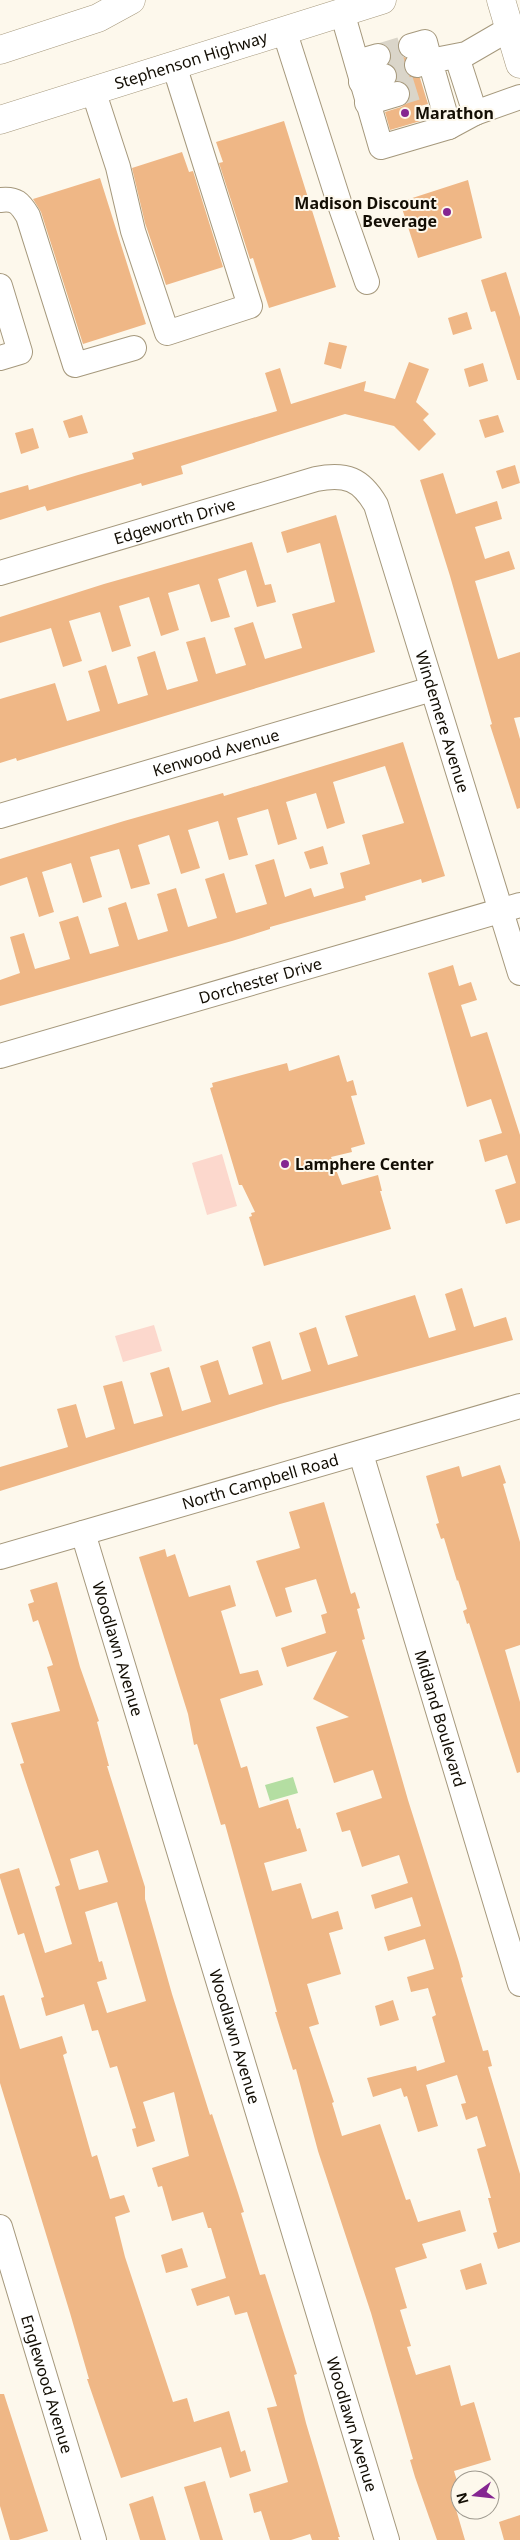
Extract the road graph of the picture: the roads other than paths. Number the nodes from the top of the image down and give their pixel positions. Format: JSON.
{"nodes":[{"id":1,"x":117,"y":0,"type":"edge"},
{"id":2,"x":131,"y":0,"type":"edge"},
{"id":3,"x":382,"y":0,"type":"edge"},
{"id":4,"x":501,"y":0,"type":"edge"},
{"id":5,"x":331,"y":6,"type":"edge"},
{"id":6,"x":509,"y":28,"type":"junction"},
{"id":7,"x":284,"y":30,"type":"junction"},
{"id":8,"x":0,"y":36,"type":"edge"},
{"id":9,"x":0,"y":50,"type":"edge"},
{"id":10,"x":457,"y":57,"type":"junction"},
{"id":11,"x":520,"y":64,"type":"edge"},
{"id":12,"x":174,"y":65,"type":"junction"},
{"id":13,"x":396,"y":74,"type":"junction"},
{"id":14,"x":142,"y":75,"type":"junction"},
{"id":15,"x":93,"y":90,"type":"junction"},
{"id":16,"x":520,"y":97,"type":"edge"},
{"id":17,"x":475,"y":113,"type":"junction"},
{"id":18,"x":0,"y":120,"type":"edge"},
{"id":19,"x":449,"y":127,"type":"junction"},
{"id":20,"x":0,"y":200,"type":"edge"},
{"id":21,"x":368,"y":282,"type":"dead end"},
{"id":22,"x":0,"y":286,"type":"edge"},
{"id":23,"x":134,"y":348,"type":"dead end"},
{"id":24,"x":0,"y":358,"type":"edge"},
{"id":25,"x":351,"y":479,"type":"joint"},
{"id":26,"x":0,"y":573,"type":"edge"},
{"id":27,"x":432,"y":689,"type":"junction"},
{"id":28,"x":0,"y":816,"type":"edge"},
{"id":29,"x":510,"y":908,"type":"edge"},
{"id":30,"x":520,"y":973,"type":"edge"},
{"id":31,"x":0,"y":1056,"type":"edge"},
{"id":32,"x":520,"y":1406,"type":"edge"},
{"id":33,"x":361,"y":1454,"type":"junction"},
{"id":34,"x":84,"y":1533,"type":"junction"},
{"id":35,"x":0,"y":1557,"type":"edge"},
{"id":36,"x":520,"y":1984,"type":"edge"},
{"id":37,"x":0,"y":2227,"type":"edge"},
{"id":38,"x":94,"y":2540,"type":"edge"},
{"id":39,"x":387,"y":2540,"type":"edge"}],
"edges":[{"from":1,"to":8,"type":"main road"},
{"from":2,"to":9,"type":"main road"},
{"from":3,"to":5,"type":"main road","name":"Stephenson Highway"},
{"from":4,"to":6,"type":"main road"},
{"from":5,"to":7,"type":"main road","name":"Stephenson Highway"},
{"from":5,"to":13,"type":"street"},
{"from":5,"to":14,"type":"main road"},
{"from":6,"to":10,"type":"street"},
{"from":6,"to":11,"type":"main road"},
{"from":7,"to":12,"type":"main road","name":"Stephenson Highway"},
{"from":7,"to":21,"type":"street"},
{"from":10,"to":13,"type":"street"},
{"from":10,"to":17,"type":"street"},
{"from":12,"to":14,"type":"main road","name":"Stephenson Highway"},
{"from":12,"to":15,"type":"street"},
{"from":13,"to":19,"type":"street"},
{"from":13,"to":19,"type":"street"},
{"from":14,"to":15,"type":"main road","name":"Stephenson Highway"},
{"from":15,"to":18,"type":"main road","name":"Stephenson Highway"},
{"from":16,"to":17,"type":"street"},
{"from":17,"to":19,"type":"street"},
{"from":20,"to":23,"type":"street"},
{"from":22,"to":24,"type":"street"},
{"from":25,"to":26,"type":"street","name":"Edgeworth Drive"},
{"from":25,"to":27,"type":"street","name":"Windemere Avenue"},
{"from":27,"to":28,"type":"street","name":"Kenwood Avenue"},
{"from":27,"to":29,"type":"street","name":"Windemere Avenue"},
{"from":29,"to":30,"type":"street","name":"Windemere Avenue"},
{"from":29,"to":31,"type":"street","name":"Dorchester Drive"},
{"from":32,"to":33,"type":"street","name":"North Campbell Road"},
{"from":33,"to":34,"type":"street","name":"North Campbell Road"},
{"from":33,"to":36,"type":"street","name":"Midland Boulevard"},
{"from":34,"to":35,"type":"street","name":"North Campbell Road"},
{"from":34,"to":39,"type":"street","name":"Woodlawn Avenue"},
{"from":37,"to":38,"type":"street","name":"Englewood Avenue"}]}
